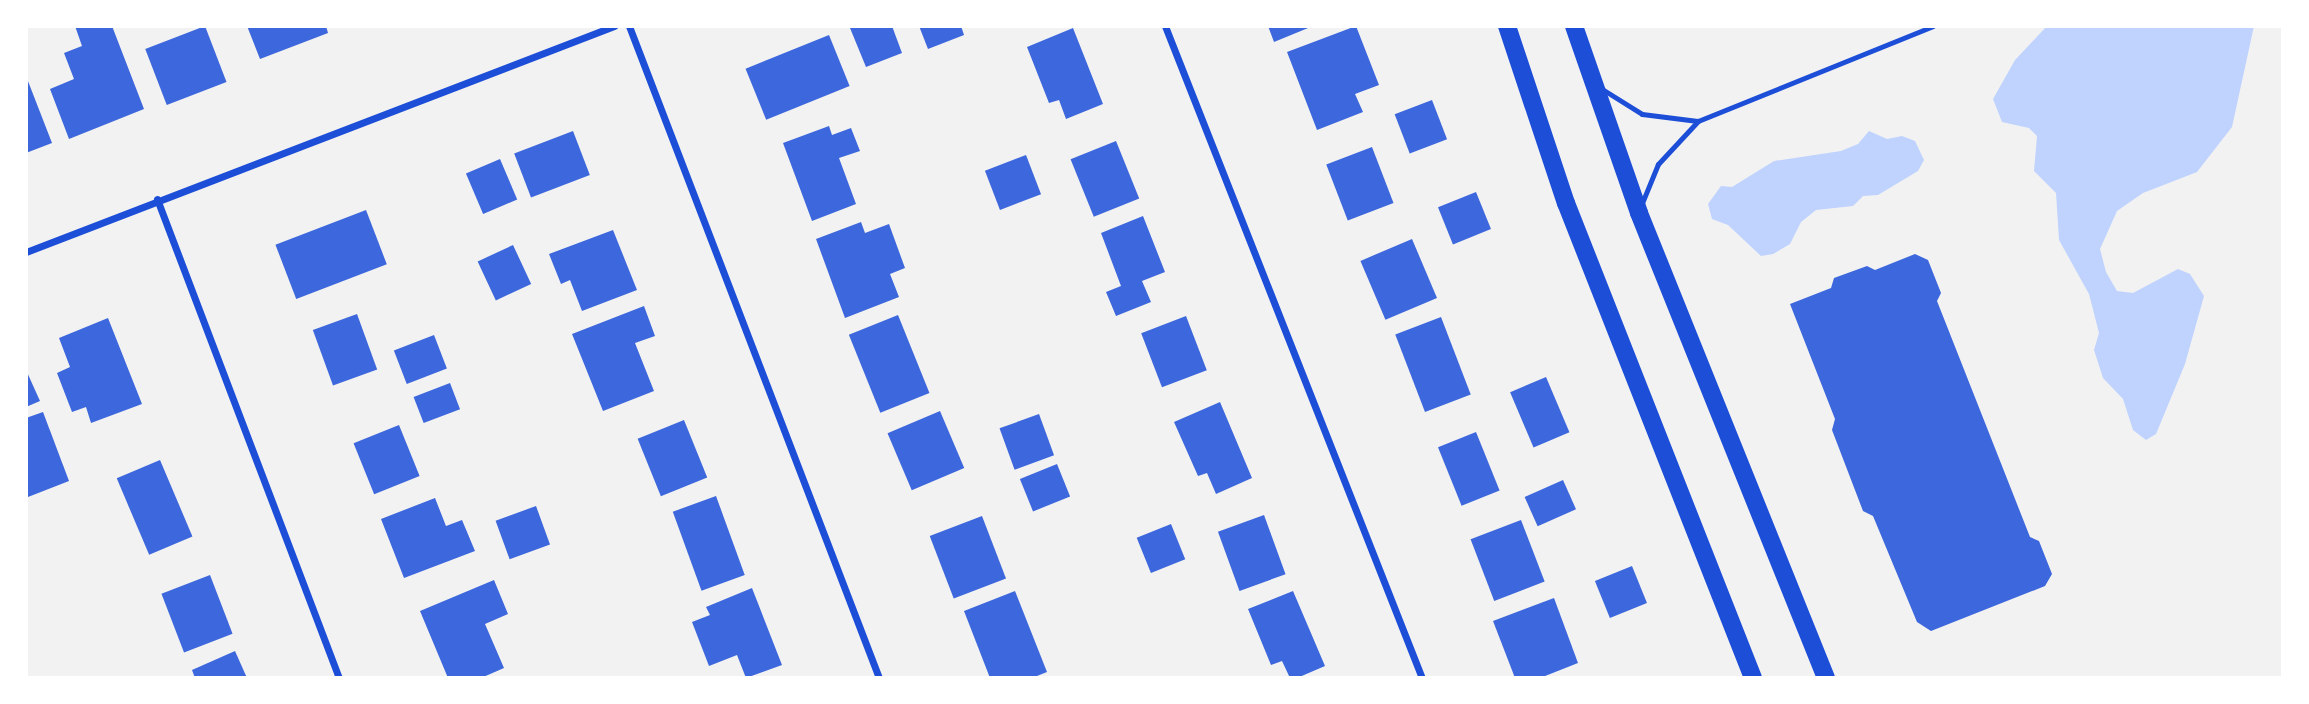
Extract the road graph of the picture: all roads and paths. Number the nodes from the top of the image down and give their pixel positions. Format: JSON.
{"nodes":[{"id":1,"x":614,"y":26,"type":"edge"},
{"id":2,"x":629,"y":26,"type":"edge"},
{"id":3,"x":1165,"y":26,"type":"edge"},
{"id":4,"x":1507,"y":26,"type":"edge"},
{"id":5,"x":1574,"y":26,"type":"edge"},
{"id":6,"x":1933,"y":26,"type":"edge"},
{"id":7,"x":1592,"y":83,"type":"junction"},
{"id":8,"x":1698,"y":121,"type":"junction"},
{"id":9,"x":157,"y":199,"type":"junction"},
{"id":10,"x":1639,"y":212,"type":"junction"},
{"id":11,"x":26,"y":252,"type":"edge"},
{"id":12,"x":340,"y":678,"type":"edge"},
{"id":13,"x":878,"y":678,"type":"edge"},
{"id":14,"x":1422,"y":678,"type":"edge"},
{"id":15,"x":1753,"y":678,"type":"edge"},
{"id":16,"x":1826,"y":678,"type":"edge"}],
"edges":[{"from":1,"to":9,"type":"street"},
{"from":2,"to":13,"type":"street"},
{"from":3,"to":14,"type":"street"},
{"from":4,"to":15,"type":"main road"},
{"from":5,"to":7,"type":"main road"},
{"from":6,"to":8,"type":"lane"},
{"from":7,"to":8,"type":"lane"},
{"from":7,"to":10,"type":"main road"},
{"from":8,"to":10,"type":"lane"},
{"from":9,"to":11,"type":"street"},
{"from":9,"to":12,"type":"street"},
{"from":10,"to":16,"type":"main road"}]}
